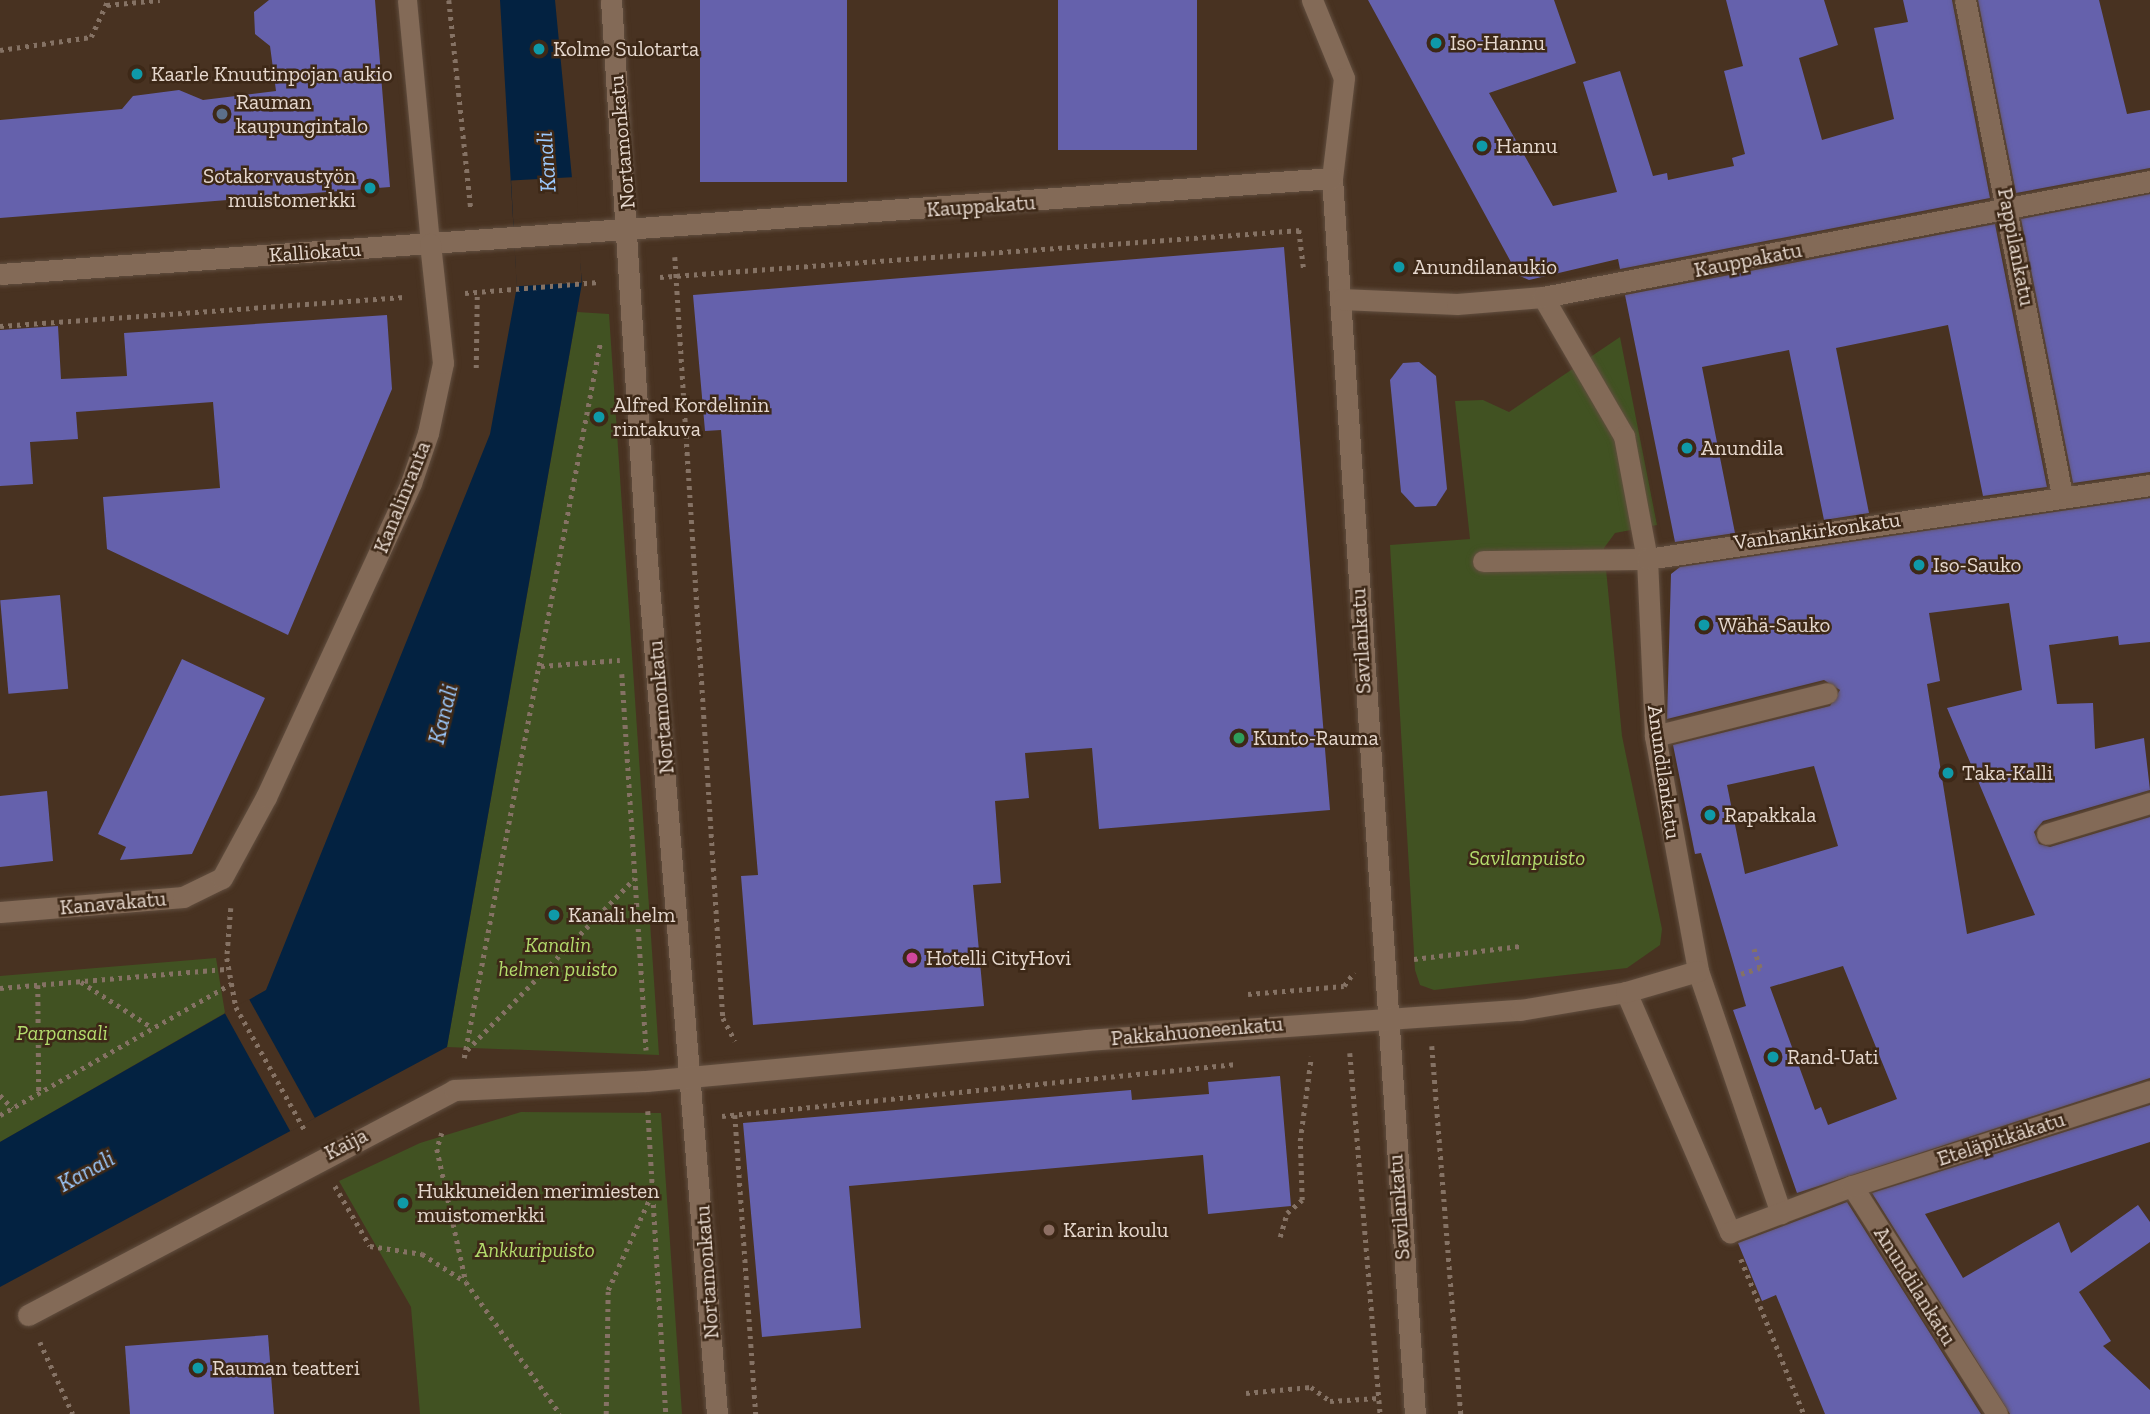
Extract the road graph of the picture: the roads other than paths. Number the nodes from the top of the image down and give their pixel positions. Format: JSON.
{"nodes":[{"id":1,"x":407,"y":0,"type":"edge"},
{"id":2,"x":611,"y":0,"type":"edge"},
{"id":3,"x":1312,"y":0,"type":"edge"},
{"id":4,"x":1965,"y":0,"type":"edge"},
{"id":5,"x":1332,"y":178,"type":"junction"},
{"id":6,"x":2150,"y":181,"type":"edge"},
{"id":7,"x":2009,"y":207,"type":"junction"},
{"id":8,"x":629,"y":229,"type":"junction"},
{"id":9,"x":430,"y":244,"type":"junction"},
{"id":10,"x":0,"y":274,"type":"edge"},
{"id":11,"x":1543,"y":297,"type":"junction"},
{"id":12,"x":1341,"y":299,"type":"junction"},
{"id":13,"x":2150,"y":485,"type":"edge"},
{"id":14,"x":2062,"y":495,"type":"junction"},
{"id":15,"x":1647,"y":559,"type":"junction"},
{"id":16,"x":1483,"y":561,"type":"dead end"},
{"id":17,"x":1827,"y":693,"type":"dead end"},
{"id":18,"x":1655,"y":736,"type":"junction"},
{"id":19,"x":2150,"y":803,"type":"edge"},
{"id":20,"x":2047,"y":834,"type":"dead end"},
{"id":21,"x":222,"y":878,"type":"joint"},
{"id":22,"x":0,"y":912,"type":"edge"},
{"id":23,"x":1698,"y":971,"type":"junction"},
{"id":24,"x":1626,"y":992,"type":"junction"},
{"id":25,"x":1386,"y":1020,"type":"junction"},
{"id":26,"x":694,"y":1076,"type":"junction"},
{"id":27,"x":2150,"y":1091,"type":"edge"},
{"id":28,"x":1852,"y":1186,"type":"junction"},
{"id":29,"x":1781,"y":1213,"type":"junction"},
{"id":30,"x":28,"y":1315,"type":"road end"},
{"id":31,"x":717,"y":1414,"type":"edge"},
{"id":32,"x":1415,"y":1414,"type":"edge"},
{"id":33,"x":1997,"y":1414,"type":"edge"}],
"edges":[{"from":1,"to":9,"type":"lane","name":"Kanalinranta"},
{"from":2,"to":8,"type":"street","name":"Nortamonkatu"},
{"from":3,"to":5,"type":"street","name":"Savilankatu"},
{"from":4,"to":7,"type":"street","name":"Pappilankatu"},
{"from":5,"to":8,"type":"street","name":"Kauppakatu"},
{"from":5,"to":12,"type":"street","name":"Savilankatu"},
{"from":6,"to":7,"type":"street","name":"Kauppakatu"},
{"from":7,"to":11,"type":"street","name":"Kauppakatu"},
{"from":7,"to":14,"type":"street","name":"Pappilankatu"},
{"from":8,"to":9,"type":"street","name":"Kalliokatu"},
{"from":8,"to":26,"type":"street","name":"Nortamonkatu"},
{"from":9,"to":10,"type":"street","name":"Kalliokatu"},
{"from":9,"to":21,"type":"street","name":"Kanalinranta"},
{"from":11,"to":12,"type":"street","name":"Kauppakatu"},
{"from":11,"to":15,"type":"street","name":"Anundilankatu"},
{"from":12,"to":25,"type":"street","name":"Savilankatu"},
{"from":13,"to":14,"type":"street","name":"Vanhankirkonkatu"},
{"from":14,"to":15,"type":"street","name":"Vanhankirkonkatu"},
{"from":15,"to":16,"type":"street","name":"Vanhankirkonkatu"},
{"from":15,"to":18,"type":"street","name":"Anundilankatu"},
{"from":17,"to":18,"type":"street"},
{"from":18,"to":23,"type":"street","name":"Anundilankatu"},
{"from":19,"to":20,"type":"street"},
{"from":21,"to":22,"type":"street","name":"Kanavakatu"},
{"from":23,"to":24,"type":"street","name":"Pakkahuoneenkatu"},
{"from":23,"to":29,"type":"street","name":"Anundilankatu"},
{"from":24,"to":25,"type":"street","name":"Pakkahuoneenkatu"},
{"from":24,"to":29,"type":"street"},
{"from":25,"to":26,"type":"street","name":"Pakkahuoneenkatu"},
{"from":25,"to":32,"type":"street","name":"Savilankatu"},
{"from":26,"to":30,"type":"street","name":"Kaija"},
{"from":26,"to":31,"type":"street","name":"Nortamonkatu"},
{"from":27,"to":28,"type":"street","name":"Eteläpitkäkatu"},
{"from":28,"to":29,"type":"street"},
{"from":28,"to":33,"type":"street","name":"Anundilankatu"}]}
